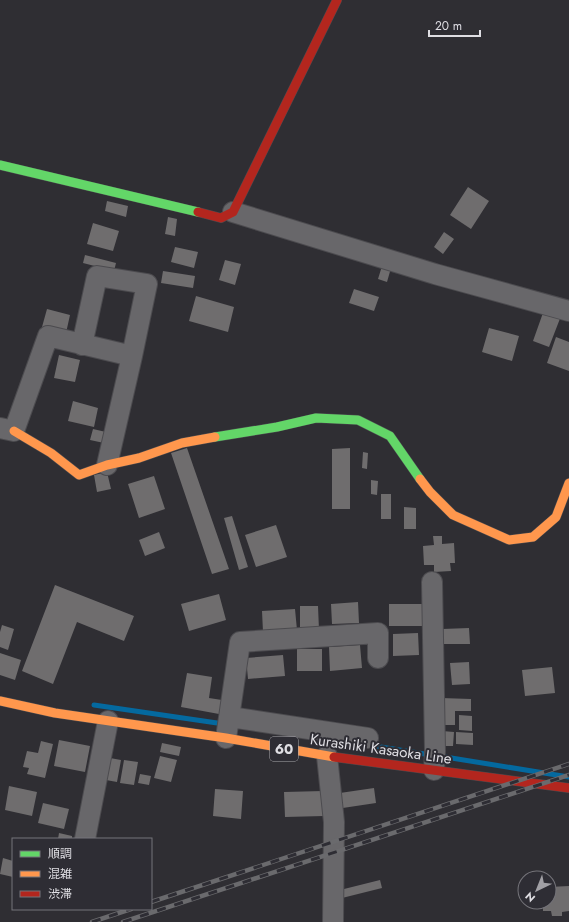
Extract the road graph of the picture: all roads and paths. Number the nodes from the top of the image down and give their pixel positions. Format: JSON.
{"nodes":[{"id":1,"x":337,"y":0,"type":"edge"},
{"id":2,"x":0,"y":165,"type":"edge"},
{"id":3,"x":233,"y":212,"type":"junction"},
{"id":4,"x":569,"y":311,"type":"edge"},
{"id":5,"x":82,"y":345,"type":"junction"},
{"id":6,"x":132,"y":356,"type":"junction"},
{"id":7,"x":7,"y":430,"type":"edge"},
{"id":8,"x":107,"y":465,"type":"junction"},
{"id":9,"x":569,"y":482,"type":"edge"},
{"id":10,"x":432,"y":582,"type":"dead end"},
{"id":11,"x":378,"y":658,"type":"dead end"},
{"id":12,"x":0,"y":701,"type":"edge"},
{"id":13,"x":108,"y":720,"type":"junction"},
{"id":14,"x":228,"y":726,"type":"junction"},
{"id":15,"x":368,"y":738,"type":"dead end"},
{"id":16,"x":327,"y":756,"type":"junction"},
{"id":17,"x":435,"y":761,"type":"junction"},
{"id":18,"x":569,"y":788,"type":"edge"},
{"id":19,"x":85,"y":838,"type":"edge"},
{"id":20,"x":332,"y":922,"type":"edge"}],
"edges":[{"from":1,"to":3,"type":"street"},
{"from":2,"to":3,"type":"street"},
{"from":3,"to":4,"type":"street"},
{"from":5,"to":6,"type":"street"},
{"from":5,"to":6,"type":"street"},
{"from":5,"to":7,"type":"street"},
{"from":6,"to":8,"type":"street"},
{"from":7,"to":8,"type":"street"},
{"from":8,"to":9,"type":"street"},
{"from":10,"to":17,"type":"street"},
{"from":11,"to":14,"type":"street"},
{"from":12,"to":13,"type":"street","name":"Kurashiki Kasaoka Line","number":"60"},
{"from":13,"to":14,"type":"street","name":"Kurashiki Kasaoka Line","number":"60"},
{"from":13,"to":19,"type":"street"},
{"from":14,"to":15,"type":"street"},
{"from":14,"to":16,"type":"street","name":"Kurashiki Kasaoka Line","number":"60"},
{"from":16,"to":17,"type":"street","name":"Kurashiki Kasaoka Line","number":"60"},
{"from":16,"to":20,"type":"street"},
{"from":17,"to":18,"type":"street","name":"Kurashiki Kasaoka Line","number":"60"}]}
